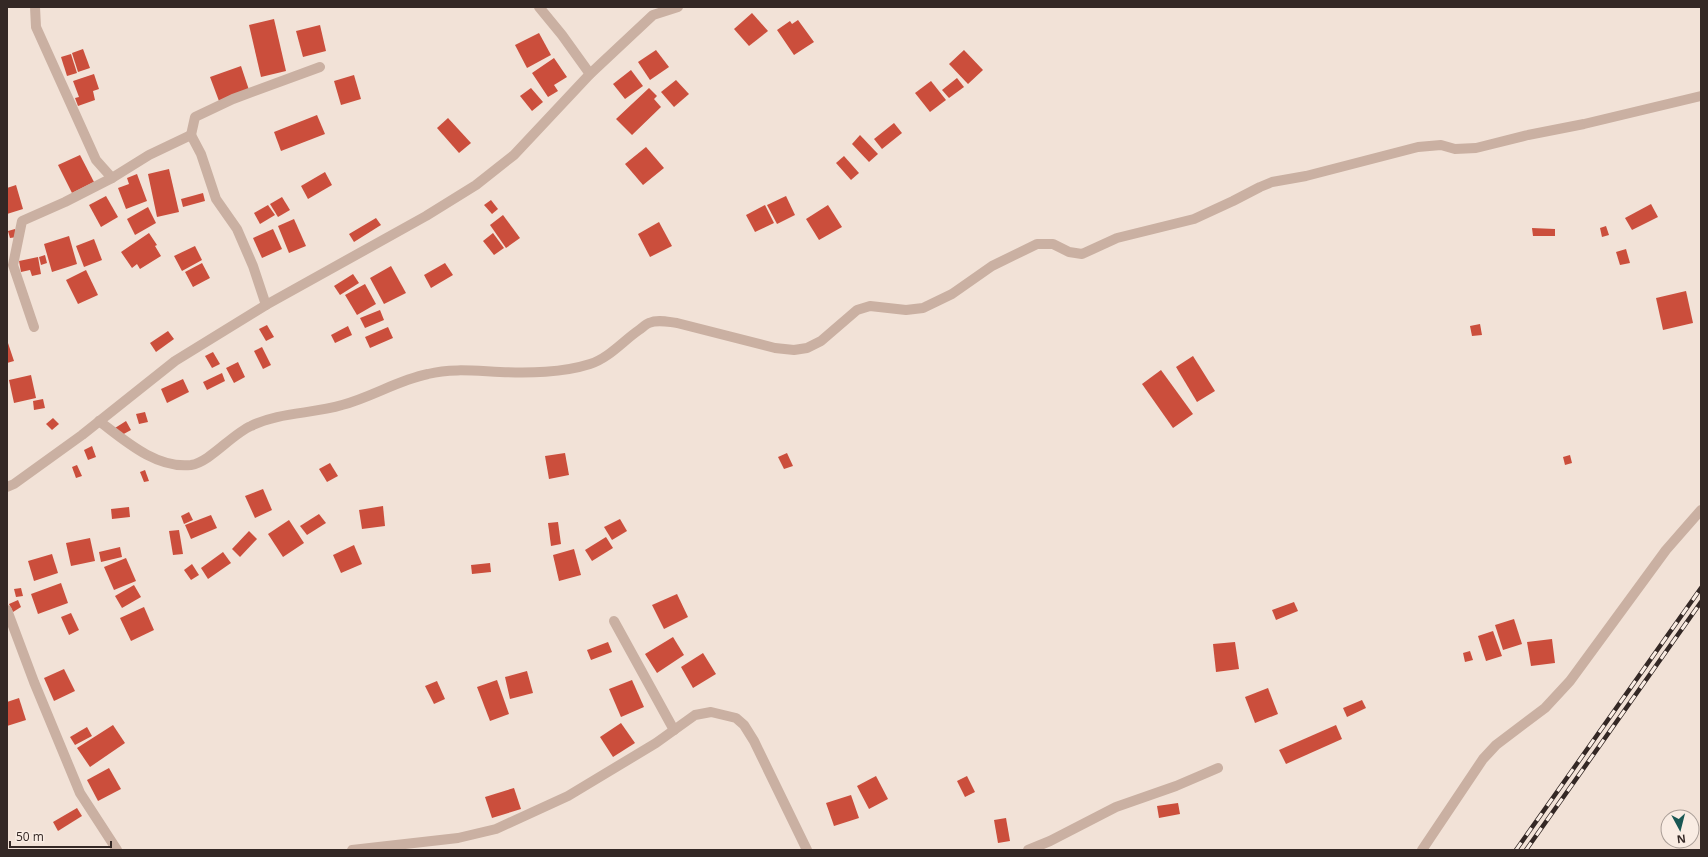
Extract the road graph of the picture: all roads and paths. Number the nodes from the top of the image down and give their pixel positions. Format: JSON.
{"nodes":[{"id":1,"x":35,"y":7,"type":"edge"},
{"id":2,"x":539,"y":7,"type":"edge"},
{"id":3,"x":678,"y":7,"type":"edge"},
{"id":4,"x":320,"y":67,"type":"dead end"},
{"id":5,"x":590,"y":74,"type":"junction"},
{"id":6,"x":1701,"y":96,"type":"edge"},
{"id":7,"x":191,"y":135,"type":"junction"},
{"id":8,"x":112,"y":178,"type":"junction"},
{"id":9,"x":266,"y":305,"type":"junction"},
{"id":10,"x":34,"y":327,"type":"dead end"},
{"id":11,"x":99,"y":421,"type":"junction"},
{"id":12,"x":7,"y":487,"type":"edge"},
{"id":13,"x":1701,"y":510,"type":"edge"},
{"id":14,"x":7,"y":610,"type":"edge"},
{"id":15,"x":614,"y":620,"type":"dead end"},
{"id":16,"x":674,"y":730,"type":"junction"},
{"id":17,"x":1218,"y":768,"type":"dead end"},
{"id":18,"x":117,"y":850,"type":"edge"},
{"id":19,"x":352,"y":850,"type":"edge"},
{"id":20,"x":807,"y":850,"type":"edge"},
{"id":21,"x":1028,"y":850,"type":"edge"},
{"id":22,"x":1422,"y":850,"type":"edge"}],
"edges":[{"from":1,"to":8,"type":"street"},
{"from":2,"to":5,"type":"street"},
{"from":3,"to":5,"type":"street"},
{"from":4,"to":7,"type":"street"},
{"from":5,"to":9,"type":"street"},
{"from":6,"to":11,"type":"street"},
{"from":7,"to":8,"type":"street"},
{"from":7,"to":9,"type":"street"},
{"from":8,"to":10,"type":"street"},
{"from":9,"to":11,"type":"street"},
{"from":11,"to":12,"type":"street"},
{"from":13,"to":22,"type":"street"},
{"from":14,"to":18,"type":"street"},
{"from":15,"to":16,"type":"street"},
{"from":16,"to":19,"type":"street"},
{"from":16,"to":20,"type":"street"},
{"from":17,"to":21,"type":"street"}]}
